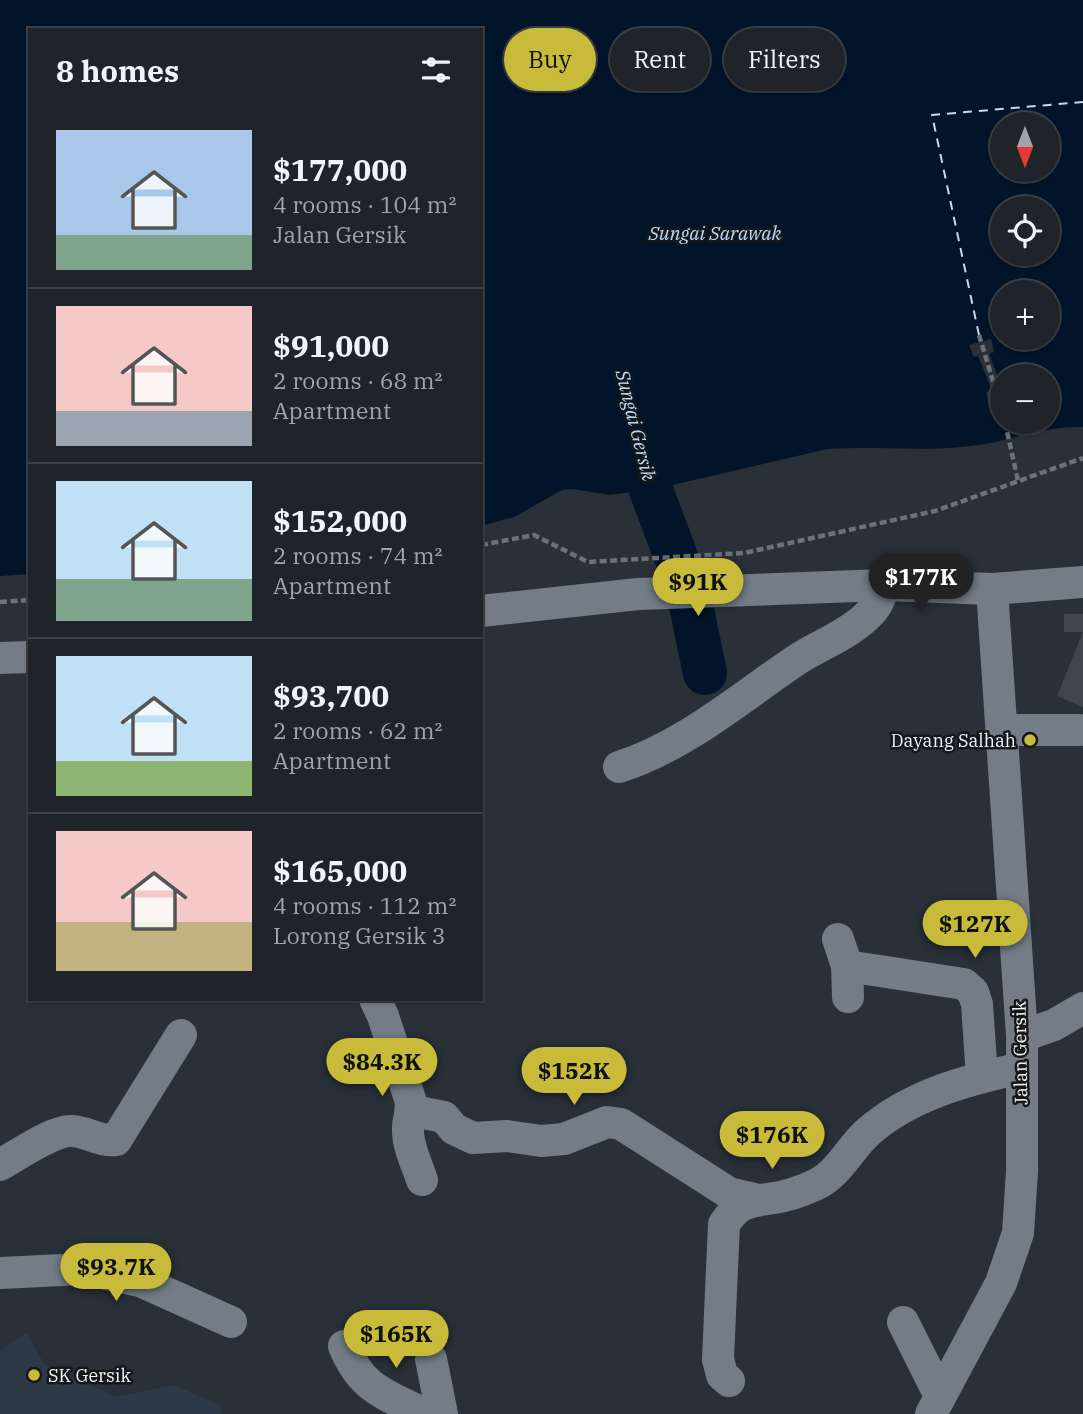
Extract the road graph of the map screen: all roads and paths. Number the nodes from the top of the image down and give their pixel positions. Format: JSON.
{"nodes":[{"id":1,"x":979,"y":335,"type":"dead end"},
{"id":2,"x":990,"y":371,"type":"edge"},
{"id":3,"x":1007,"y":434,"type":"edge"},
{"id":4,"x":1083,"y":458,"type":"edge"},
{"id":5,"x":1018,"y":481,"type":"junction"},
{"id":6,"x":483,"y":545,"type":"edge"},
{"id":7,"x":1083,"y":582,"type":"edge"},
{"id":8,"x":884,"y":585,"type":"junction"},
{"id":9,"x":992,"y":589,"type":"junction"},
{"id":10,"x":28,"y":600,"type":"edge"},
{"id":11,"x":0,"y":602,"type":"edge"},
{"id":12,"x":483,"y":611,"type":"edge"},
{"id":13,"x":28,"y":657,"type":"edge"},
{"id":14,"x":0,"y":658,"type":"edge"},
{"id":15,"x":1003,"y":730,"type":"junction"},
{"id":16,"x":1080,"y":730,"type":"dead end"},
{"id":17,"x":620,"y":767,"type":"dead end"},
{"id":18,"x":845,"y":967,"type":"dead end"},
{"id":19,"x":376,"y":1001,"type":"edge"},
{"id":20,"x":1083,"y":1008,"type":"edge"},
{"id":21,"x":181,"y":1035,"type":"dead end"},
{"id":22,"x":1022,"y":1035,"type":"junction"},
{"id":23,"x":1021,"y":1069,"type":"junction"},
{"id":24,"x":982,"y":1076,"type":"junction"},
{"id":25,"x":413,"y":1111,"type":"junction"},
{"id":26,"x":0,"y":1165,"type":"edge"},
{"id":27,"x":422,"y":1180,"type":"dead end"},
{"id":28,"x":755,"y":1199,"type":"junction"},
{"id":29,"x":0,"y":1273,"type":"edge"},
{"id":30,"x":231,"y":1322,"type":"dead end"},
{"id":31,"x":903,"y":1322,"type":"dead end"},
{"id":32,"x":344,"y":1346,"type":"dead end"},
{"id":33,"x":430,"y":1359,"type":"dead end"},
{"id":34,"x":729,"y":1381,"type":"dead end"},
{"id":35,"x":935,"y":1405,"type":"edge"},
{"id":36,"x":425,"y":1414,"type":"edge"},
{"id":37,"x":442,"y":1414,"type":"edge"}],
"edges":[{"from":1,"to":2,"type":"path"},
{"from":3,"to":5,"type":"path"},
{"from":4,"to":5,"type":"path"},
{"from":5,"to":6,"type":"path"},
{"from":7,"to":9,"type":"street"},
{"from":8,"to":9,"type":"street"},
{"from":8,"to":12,"type":"street"},
{"from":8,"to":17,"type":"street"},
{"from":9,"to":15,"type":"street","name":"Jalan Gersik"},
{"from":10,"to":11,"type":"path"},
{"from":13,"to":14,"type":"street"},
{"from":15,"to":16,"type":"street"},
{"from":15,"to":22,"type":"street","name":"Jalan Gersik"},
{"from":18,"to":24,"type":"street"},
{"from":19,"to":25,"type":"street"},
{"from":20,"to":22,"type":"street"},
{"from":21,"to":26,"type":"street"},
{"from":22,"to":23,"type":"street","name":"Jalan Gersik"},
{"from":23,"to":24,"type":"street"},
{"from":23,"to":35,"type":"street","name":"Jalan Gersik"},
{"from":24,"to":28,"type":"street"},
{"from":25,"to":27,"type":"street"},
{"from":25,"to":28,"type":"street"},
{"from":28,"to":34,"type":"street"},
{"from":29,"to":30,"type":"street"},
{"from":31,"to":35,"type":"street"},
{"from":32,"to":36,"type":"street"},
{"from":33,"to":37,"type":"street"}]}
